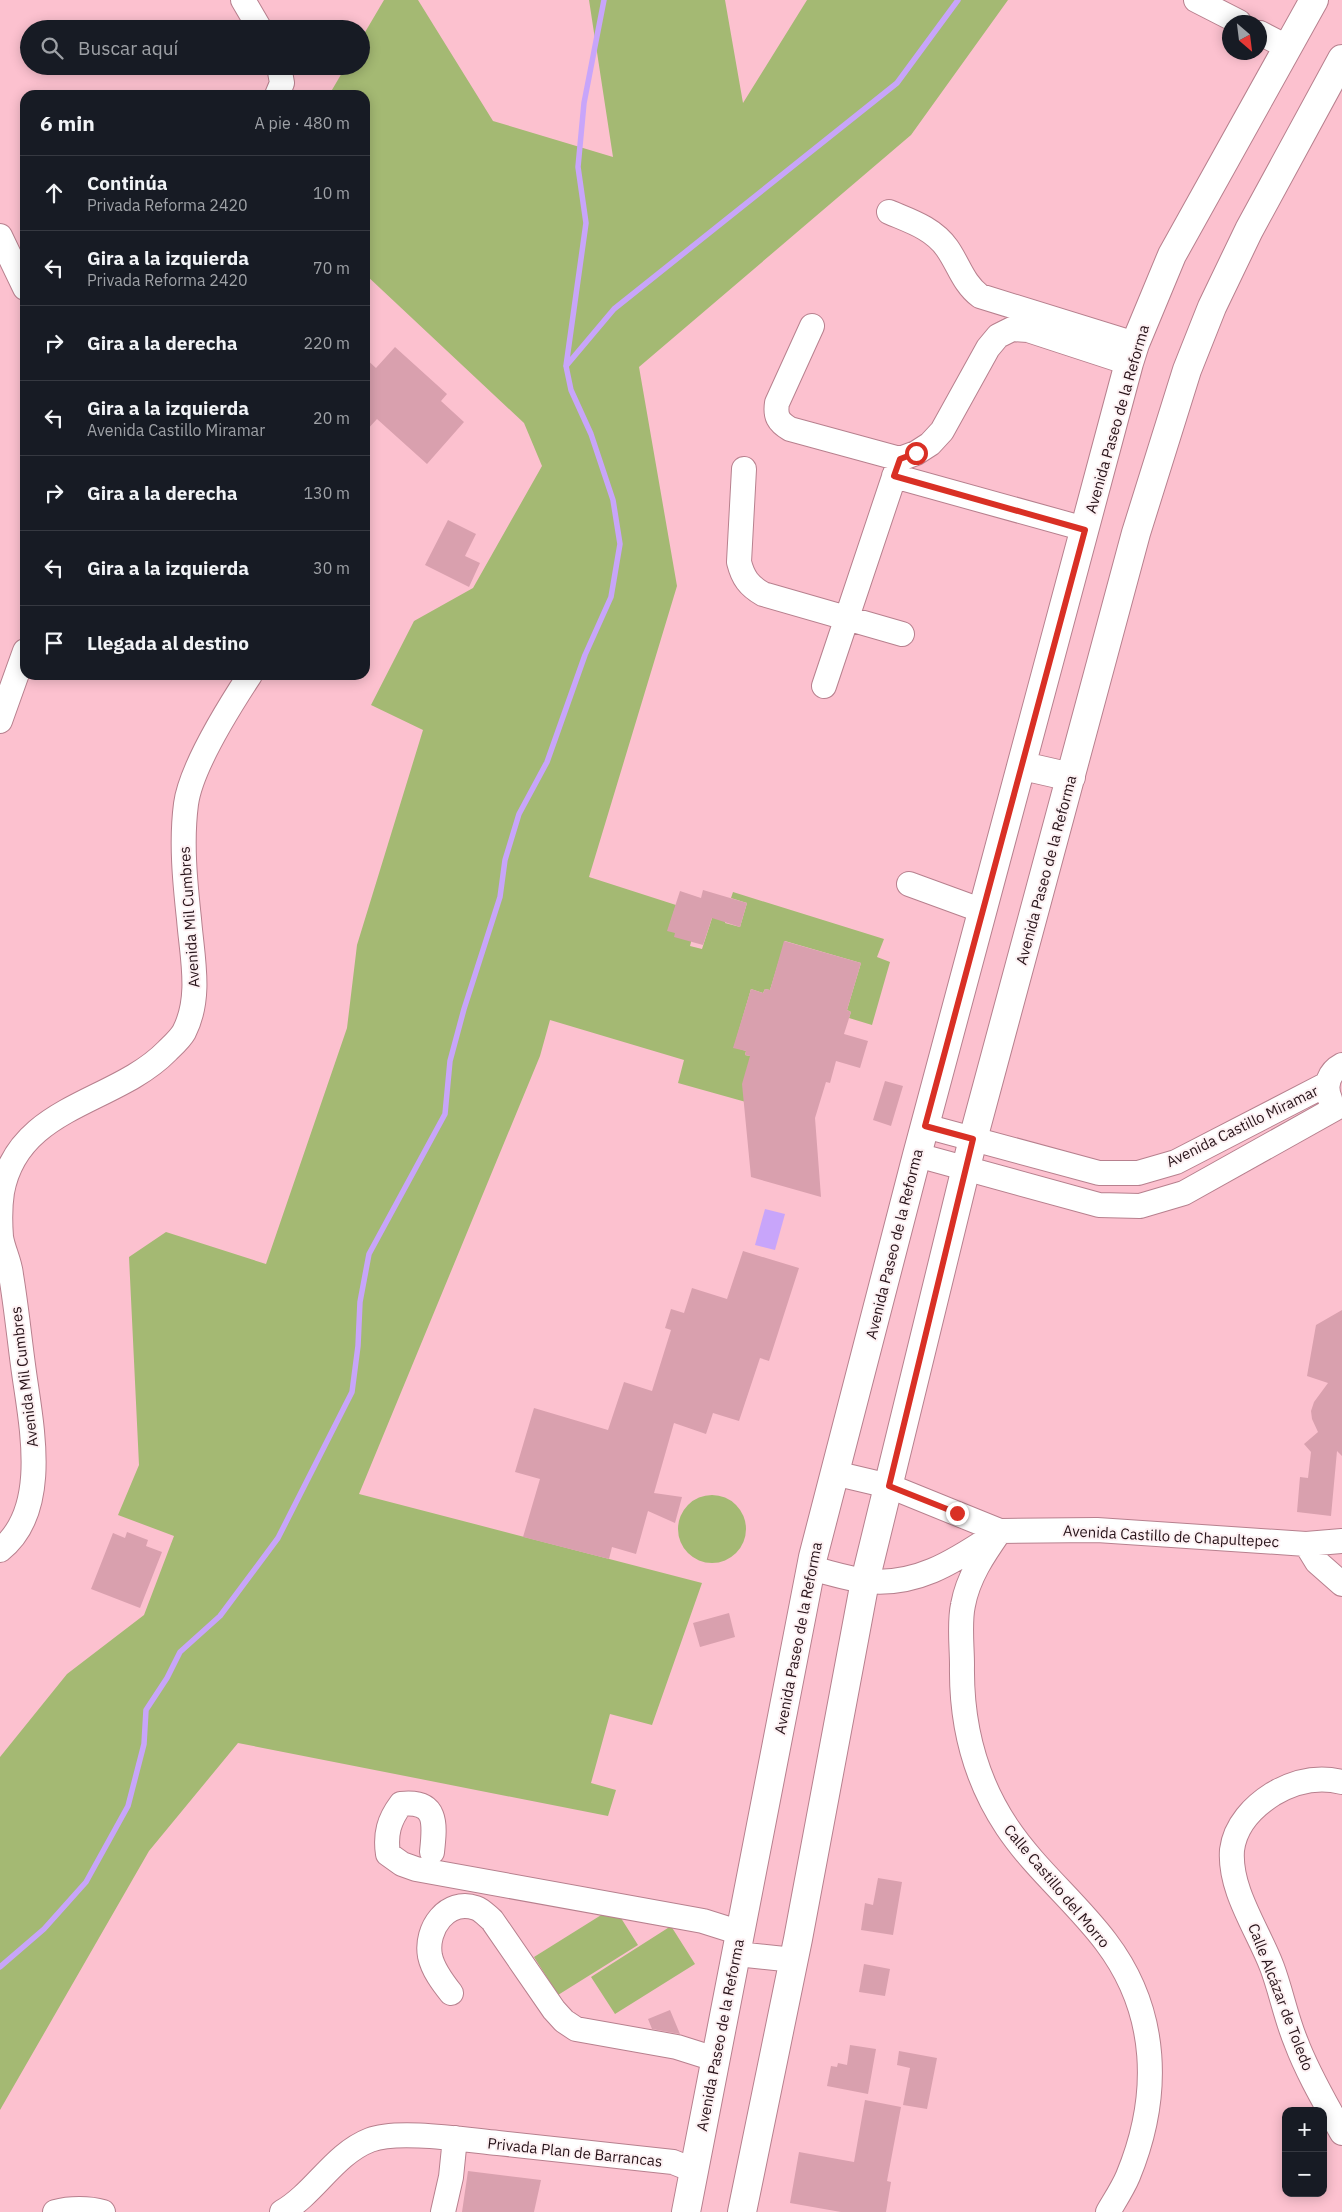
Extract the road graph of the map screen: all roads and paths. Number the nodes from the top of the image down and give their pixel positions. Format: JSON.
{"nodes":[{"id":1,"x":243,"y":0,"type":"edge"},
{"id":2,"x":1196,"y":0,"type":"edge"},
{"id":3,"x":1314,"y":0,"type":"edge"},
{"id":4,"x":1225,"y":15,"type":"edge"},
{"id":5,"x":255,"y":20,"type":"edge"},
{"id":6,"x":1267,"y":37,"type":"edge"},
{"id":7,"x":1287,"y":47,"type":"junction"},
{"id":8,"x":1342,"y":59,"type":"edge"},
{"id":9,"x":281,"y":75,"type":"edge"},
{"id":10,"x":279,"y":90,"type":"edge"},
{"id":11,"x":889,"y":212,"type":"dead end"},
{"id":12,"x":0,"y":236,"type":"edge"},
{"id":13,"x":20,"y":278,"type":"edge"},
{"id":14,"x":812,"y":326,"type":"dead end"},
{"id":15,"x":1132,"y":354,"type":"junction"},
{"id":16,"x":897,"y":467,"type":"junction"},
{"id":17,"x":744,"y":469,"type":"dead end"},
{"id":18,"x":1085,"y":530,"type":"junction"},
{"id":19,"x":847,"y":618,"type":"junction"},
{"id":20,"x":902,"y":634,"type":"dead end"},
{"id":21,"x":20,"y":666,"type":"edge"},
{"id":22,"x":247,"y":680,"type":"edge"},
{"id":23,"x":824,"y":686,"type":"dead end"},
{"id":24,"x":0,"y":721,"type":"edge"},
{"id":25,"x":1023,"y":766,"type":"junction"},
{"id":26,"x":1071,"y":777,"type":"junction"},
{"id":27,"x":909,"y":884,"type":"dead end"},
{"id":28,"x":983,"y":911,"type":"junction"},
{"id":29,"x":1342,"y":1065,"type":"edge"},
{"id":30,"x":1327,"y":1084,"type":"junction"},
{"id":31,"x":1339,"y":1109,"type":"edge"},
{"id":32,"x":925,"y":1126,"type":"junction"},
{"id":33,"x":973,"y":1139,"type":"junction"},
{"id":34,"x":917,"y":1155,"type":"junction"},
{"id":35,"x":966,"y":1169,"type":"junction"},
{"id":36,"x":834,"y":1473,"type":"junction"},
{"id":37,"x":889,"y":1486,"type":"junction"},
{"id":38,"x":1000,"y":1531,"type":"junction"},
{"id":39,"x":1342,"y":1541,"type":"edge"},
{"id":40,"x":1306,"y":1544,"type":"junction"},
{"id":41,"x":0,"y":1550,"type":"edge"},
{"id":42,"x":810,"y":1568,"type":"junction"},
{"id":43,"x":865,"y":1581,"type":"junction"},
{"id":44,"x":1342,"y":1584,"type":"edge"},
{"id":45,"x":1342,"y":1782,"type":"edge"},
{"id":46,"x":432,"y":1852,"type":"dead end"},
{"id":47,"x":739,"y":1944,"type":"junction"},
{"id":48,"x":794,"y":1960,"type":"junction"},
{"id":49,"x":451,"y":1993,"type":"dead end"},
{"id":50,"x":715,"y":2059,"type":"junction"},
{"id":51,"x":1342,"y":2133,"type":"edge"},
{"id":52,"x":455,"y":2138,"type":"junction"},
{"id":53,"x":693,"y":2170,"type":"junction"},
{"id":54,"x":55,"y":2212,"type":"edge"},
{"id":55,"x":103,"y":2212,"type":"edge"},
{"id":56,"x":282,"y":2212,"type":"edge"},
{"id":57,"x":443,"y":2212,"type":"edge"},
{"id":58,"x":686,"y":2212,"type":"edge"},
{"id":59,"x":742,"y":2212,"type":"edge"},
{"id":60,"x":1108,"y":2212,"type":"edge"}],
"edges":[{"from":1,"to":5,"type":"street"},
{"from":2,"to":4,"type":"street"},
{"from":3,"to":7,"type":"main road","name":"Avenida Paseo de la Reforma"},
{"from":6,"to":7,"type":"street"},
{"from":7,"to":15,"type":"main road","name":"Avenida Paseo de la Reforma"},
{"from":8,"to":26,"type":"main road","name":"Avenida Paseo de la Reforma"},
{"from":9,"to":10,"type":"street"},
{"from":11,"to":15,"type":"street"},
{"from":12,"to":13,"type":"street"},
{"from":14,"to":16,"type":"street"},
{"from":15,"to":16,"type":"street"},
{"from":15,"to":18,"type":"main road","name":"Avenida Paseo de la Reforma"},
{"from":16,"to":18,"type":"street"},
{"from":16,"to":19,"type":"street"},
{"from":17,"to":19,"type":"street"},
{"from":18,"to":25,"type":"main road","name":"Avenida Paseo de la Reforma"},
{"from":19,"to":20,"type":"street"},
{"from":19,"to":23,"type":"street"},
{"from":21,"to":24,"type":"street"},
{"from":22,"to":41,"type":"street","name":"Avenida Mil Cumbres"},
{"from":25,"to":26,"type":"main road"},
{"from":25,"to":28,"type":"main road","name":"Avenida Paseo de la Reforma"},
{"from":26,"to":33,"type":"main road","name":"Avenida Paseo de la Reforma"},
{"from":27,"to":28,"type":"street"},
{"from":28,"to":32,"type":"main road","name":"Avenida Paseo de la Reforma"},
{"from":29,"to":30,"type":"street"},
{"from":30,"to":31,"type":"street"},
{"from":30,"to":33,"type":"street","name":"Avenida Castillo Miramar"},
{"from":31,"to":35,"type":"street","name":"Avenida Castillo Miramar"},
{"from":32,"to":33,"type":"street","name":"Avenida Castillo Miramar"},
{"from":32,"to":34,"type":"main road","name":"Avenida Paseo de la Reforma"},
{"from":33,"to":35,"type":"main road","name":"Avenida Paseo de la Reforma"},
{"from":34,"to":35,"type":"street","name":"Avenida Castillo Miramar"},
{"from":34,"to":36,"type":"main road","name":"Avenida Paseo de la Reforma"},
{"from":35,"to":37,"type":"main road","name":"Avenida Paseo de la Reforma"},
{"from":36,"to":37,"type":"street","name":"Avenida Castillo de Chapultepec"},
{"from":36,"to":42,"type":"main road","name":"Avenida Paseo de la Reforma"},
{"from":37,"to":38,"type":"street","name":"Avenida Castillo de Chapultepec"},
{"from":37,"to":43,"type":"main road","name":"Avenida Paseo de la Reforma"},
{"from":38,"to":40,"type":"street","name":"Avenida Castillo de Chapultepec"},
{"from":38,"to":43,"type":"street"},
{"from":38,"to":60,"type":"street","name":"Calle Castillo del Morro"},
{"from":39,"to":40,"type":"street","name":"Avenida Castillo de Chapultepec"},
{"from":40,"to":44,"type":"street"},
{"from":42,"to":43,"type":"street"},
{"from":42,"to":47,"type":"main road","name":"Avenida Paseo de la Reforma"},
{"from":43,"to":48,"type":"main road","name":"Avenida Paseo de la Reforma"},
{"from":45,"to":51,"type":"street","name":"Calle Alcázar de Toledo"},
{"from":46,"to":47,"type":"street"},
{"from":47,"to":48,"type":"street"},
{"from":47,"to":50,"type":"main road","name":"Avenida Paseo de la Reforma"},
{"from":48,"to":59,"type":"main road","name":"Avenida Paseo de la Reforma"},
{"from":49,"to":50,"type":"street"},
{"from":50,"to":53,"type":"main road","name":"Avenida Paseo de la Reforma"},
{"from":52,"to":53,"type":"street","name":"Privada Plan de Barrancas"},
{"from":52,"to":56,"type":"street","name":"Privada Plan de Barrancas"},
{"from":52,"to":57,"type":"street"},
{"from":53,"to":58,"type":"main road","name":"Avenida Paseo de la Reforma"},
{"from":54,"to":55,"type":"street"}]}
